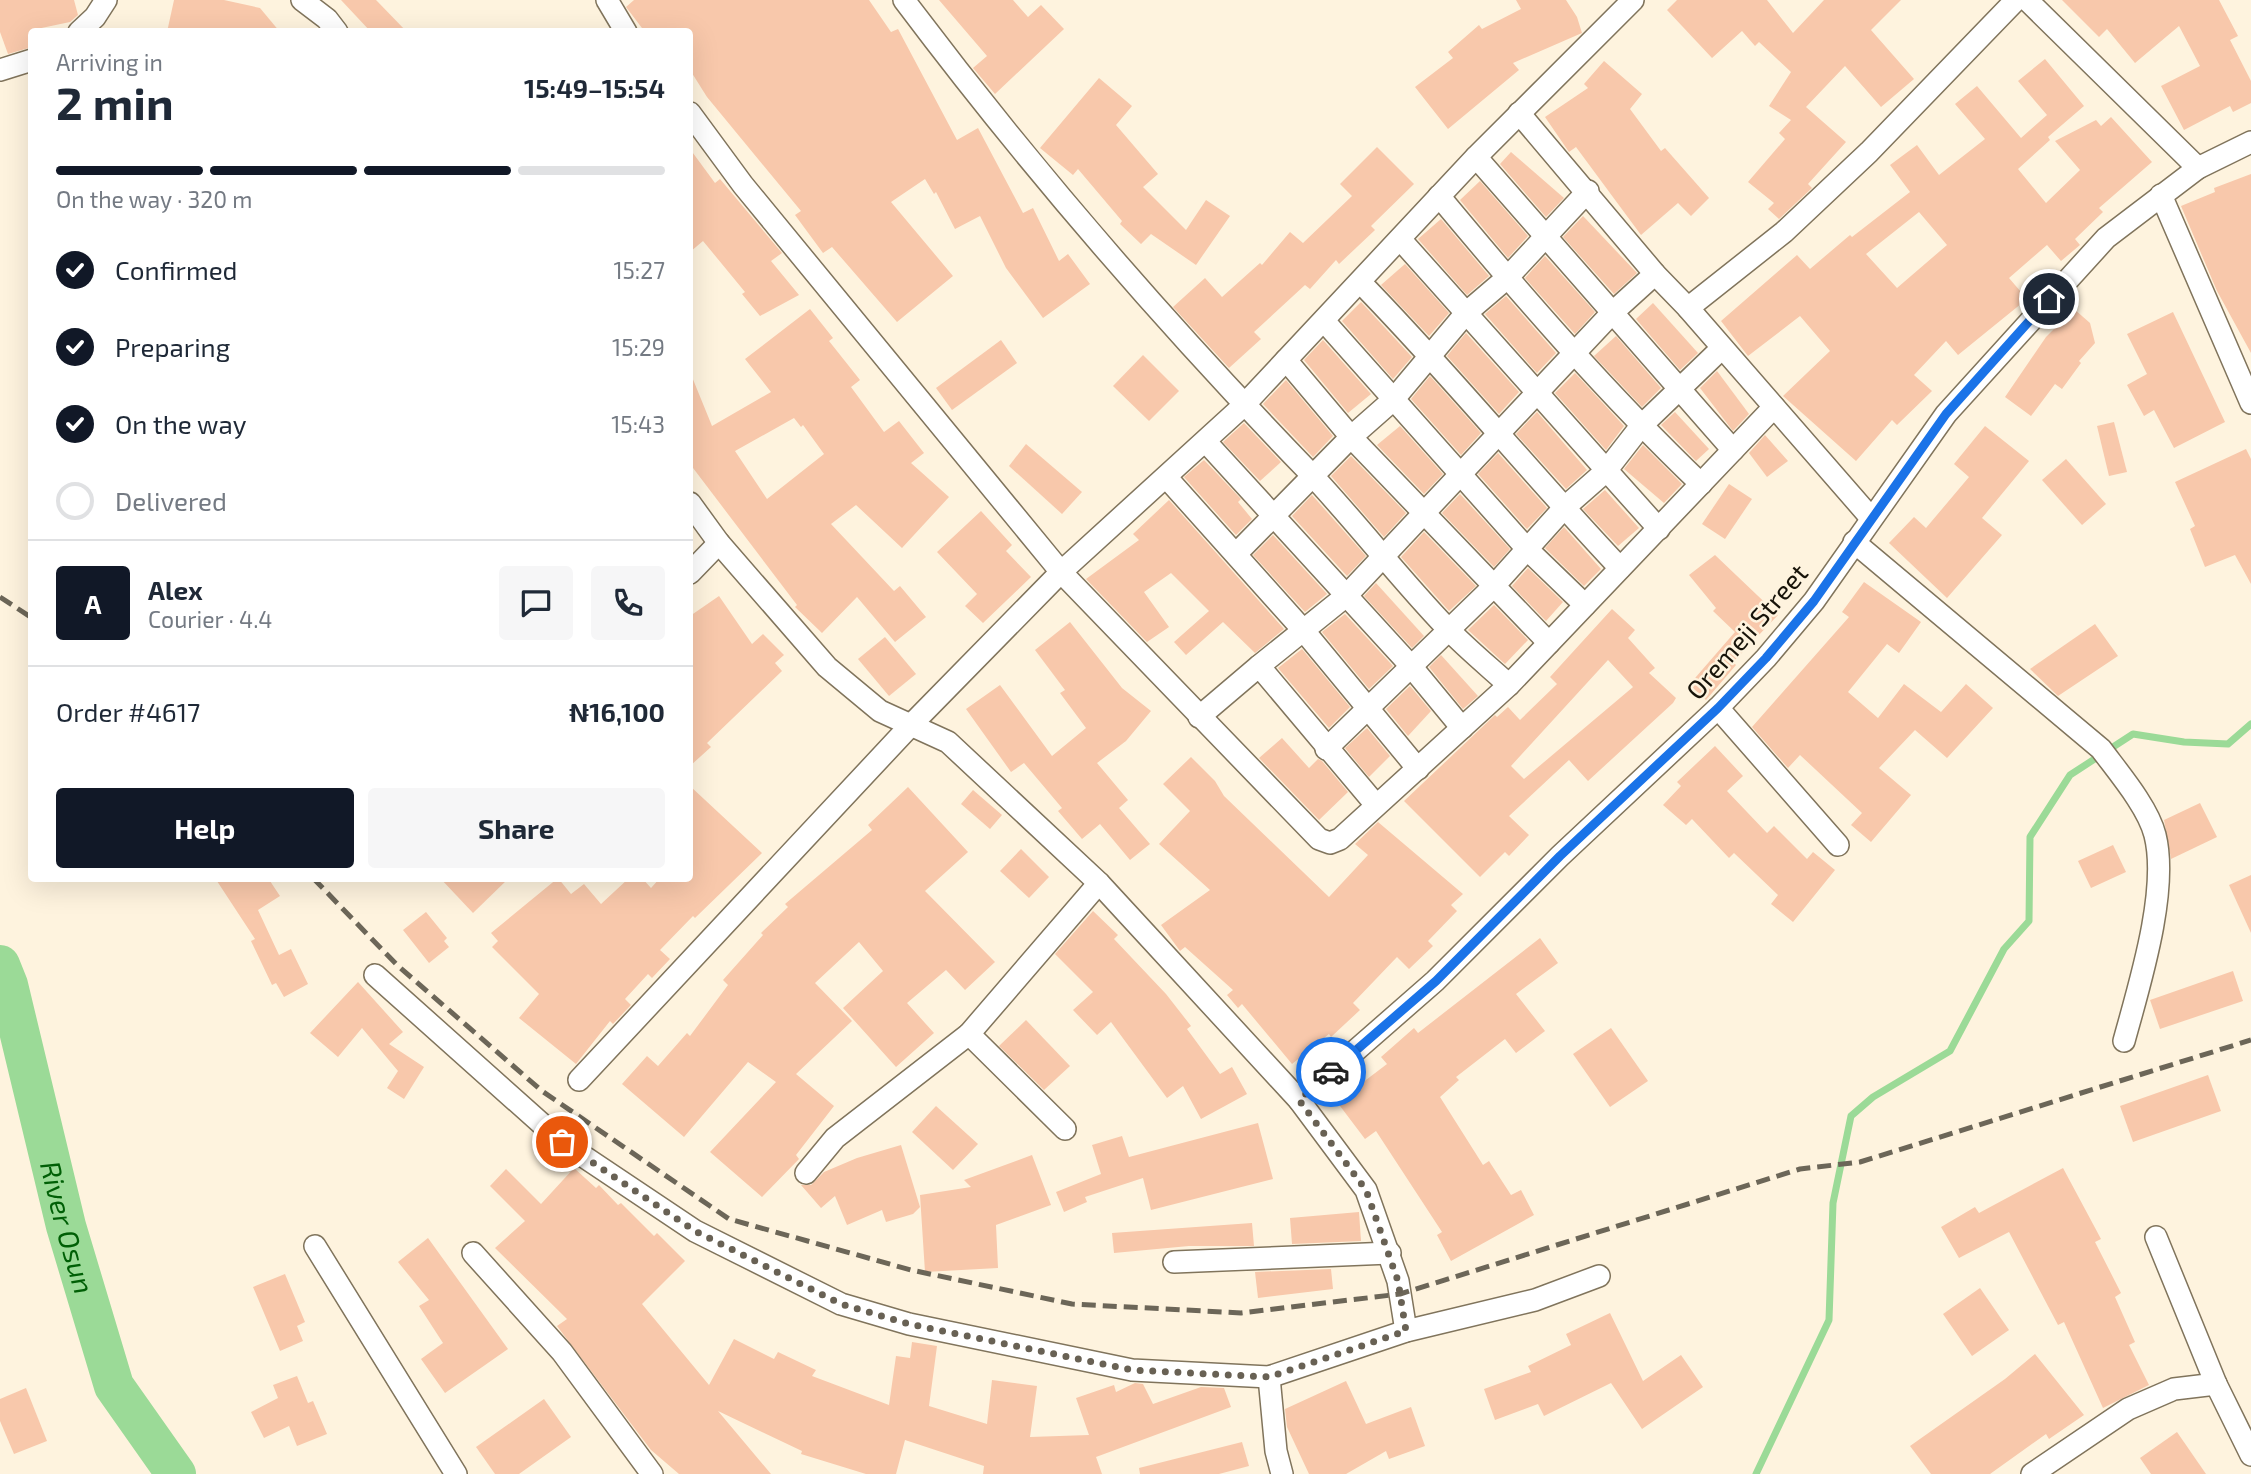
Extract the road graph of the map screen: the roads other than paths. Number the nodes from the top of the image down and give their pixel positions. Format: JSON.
{"nodes":[{"id":1,"x":106,"y":0,"type":"edge"},
{"id":2,"x":302,"y":0,"type":"edge"},
{"id":3,"x":607,"y":0,"type":"edge"},
{"id":4,"x":904,"y":0,"type":"edge"},
{"id":5,"x":1633,"y":0,"type":"edge"},
{"id":6,"x":2016,"y":0,"type":"edge"},
{"id":7,"x":2027,"y":0,"type":"edge"},
{"id":8,"x":83,"y":28,"type":"edge"},
{"id":9,"x":334,"y":28,"type":"edge"},
{"id":10,"x":624,"y":28,"type":"edge"},
{"id":11,"x":28,"y":61,"type":"edge"},
{"id":12,"x":0,"y":70,"type":"edge"},
{"id":13,"x":1519,"y":113,"type":"junction"},
{"id":14,"x":693,"y":117,"type":"edge"},
{"id":15,"x":2251,"y":142,"type":"edge"},
{"id":16,"x":1476,"y":157,"type":"junction"},
{"id":17,"x":2198,"y":168,"type":"junction"},
{"id":18,"x":1588,"y":191,"type":"junction"},
{"id":19,"x":2161,"y":195,"type":"junction"},
{"id":20,"x":1439,"y":196,"type":"junction"},
{"id":21,"x":1544,"y":236,"type":"junction"},
{"id":22,"x":1400,"y":239,"type":"junction"},
{"id":23,"x":1654,"y":274,"type":"junction"},
{"id":24,"x":1507,"y":278,"type":"junction"},
{"id":25,"x":1361,"y":283,"type":"junction"},
{"id":26,"x":1688,"y":308,"type":"junction"},
{"id":27,"x":1466,"y":313,"type":"junction"},
{"id":28,"x":1612,"y":313,"type":"junction"},
{"id":29,"x":1324,"y":321,"type":"junction"},
{"id":30,"x":1721,"y":349,"type":"junction"},
{"id":31,"x":1430,"y":353,"type":"junction"},
{"id":32,"x":1574,"y":354,"type":"junction"},
{"id":33,"x":1286,"y":360,"type":"junction"},
{"id":34,"x":1680,"y":388,"type":"junction"},
{"id":35,"x":1536,"y":394,"type":"junction"},
{"id":36,"x":1392,"y":400,"type":"junction"},
{"id":37,"x":2251,"y":403,"type":"edge"},
{"id":38,"x":1243,"y":406,"type":"junction"},
{"id":39,"x":1774,"y":407,"type":"junction"},
{"id":40,"x":1641,"y":426,"type":"junction"},
{"id":41,"x":1498,"y":434,"type":"junction"},
{"id":42,"x":1351,"y":437,"type":"junction"},
{"id":43,"x":1206,"y":442,"type":"junction"},
{"id":44,"x":1733,"y":450,"type":"junction"},
{"id":45,"x":1606,"y":471,"type":"junction"},
{"id":46,"x":1462,"y":474,"type":"junction"},
{"id":47,"x":1311,"y":475,"type":"junction"},
{"id":48,"x":1167,"y":478,"type":"junction"},
{"id":49,"x":1701,"y":484,"type":"junction"},
{"id":50,"x":693,"y":507,"type":"edge"},
{"id":51,"x":1564,"y":508,"type":"junction"},
{"id":52,"x":1423,"y":514,"type":"junction"},
{"id":53,"x":1273,"y":516,"type":"junction"},
{"id":54,"x":1871,"y":518,"type":"junction"},
{"id":55,"x":1658,"y":528,"type":"junction"},
{"id":56,"x":1854,"y":542,"type":"junction"},
{"id":57,"x":719,"y":543,"type":"junction"},
{"id":58,"x":1528,"y":550,"type":"junction"},
{"id":59,"x":1236,"y":554,"type":"junction"},
{"id":60,"x":1382,"y":556,"type":"junction"},
{"id":61,"x":1620,"y":568,"type":"junction"},
{"id":62,"x":693,"y":570,"type":"edge"},
{"id":63,"x":1061,"y":572,"type":"junction"},
{"id":64,"x":1493,"y":587,"type":"junction"},
{"id":65,"x":1346,"y":596,"type":"junction"},
{"id":66,"x":1585,"y":606,"type":"junction"},
{"id":67,"x":1447,"y":629,"type":"junction"},
{"id":68,"x":1304,"y":631,"type":"junction"},
{"id":69,"x":1549,"y":643,"type":"junction"},
{"id":70,"x":1410,"y":665,"type":"junction"},
{"id":71,"x":1259,"y":666,"type":"junction"},
{"id":72,"x":1509,"y":685,"type":"junction"},
{"id":73,"x":1367,"y":708,"type":"junction"},
{"id":74,"x":1718,"y":708,"type":"junction"},
{"id":75,"x":1199,"y":718,"type":"junction"},
{"id":76,"x":909,"y":727,"type":"junction"},
{"id":77,"x":1462,"y":728,"type":"junction"},
{"id":78,"x":1326,"y":749,"type":"junction"},
{"id":79,"x":1418,"y":769,"type":"junction"},
{"id":80,"x":1376,"y":805,"type":"junction"},
{"id":81,"x":1838,"y":845,"type":"dead end"},
{"id":82,"x":1099,"y":883,"type":"junction"},
{"id":83,"x":374,"y":975,"type":"dead end"},
{"id":84,"x":969,"y":1034,"type":"junction"},
{"id":85,"x":2124,"y":1041,"type":"dead end"},
{"id":86,"x":579,"y":1080,"type":"dead end"},
{"id":87,"x":1299,"y":1100,"type":"junction"},
{"id":88,"x":1065,"y":1129,"type":"dead end"},
{"id":89,"x":806,"y":1173,"type":"dead end"},
{"id":90,"x":2155,"y":1237,"type":"dead end"},
{"id":91,"x":315,"y":1247,"type":"dead end"},
{"id":92,"x":473,"y":1253,"type":"dead end"},
{"id":93,"x":1390,"y":1253,"type":"junction"},
{"id":94,"x":1174,"y":1262,"type":"dead end"},
{"id":95,"x":1599,"y":1276,"type":"dead end"},
{"id":96,"x":1406,"y":1331,"type":"junction"},
{"id":97,"x":1269,"y":1377,"type":"junction"},
{"id":98,"x":2216,"y":1384,"type":"junction"},
{"id":99,"x":2251,"y":1455,"type":"edge"},
{"id":100,"x":456,"y":1474,"type":"edge"},
{"id":101,"x":652,"y":1474,"type":"edge"},
{"id":102,"x":1282,"y":1474,"type":"edge"},
{"id":103,"x":2032,"y":1474,"type":"edge"}],
"edges":[{"from":1,"to":8,"type":"street"},
{"from":2,"to":9,"type":"street"},
{"from":3,"to":10,"type":"street"},
{"from":4,"to":38,"type":"street"},
{"from":5,"to":13,"type":"street"},
{"from":6,"to":26,"type":"street"},
{"from":7,"to":17,"type":"street"},
{"from":11,"to":12,"type":"street"},
{"from":13,"to":16,"type":"street"},
{"from":13,"to":18,"type":"street"},
{"from":14,"to":63,"type":"street"},
{"from":15,"to":17,"type":"street","name":"Oremeji Street"},
{"from":16,"to":20,"type":"street"},
{"from":16,"to":21,"type":"street"},
{"from":17,"to":19,"type":"street","name":"Oremeji Street"},
{"from":18,"to":21,"type":"street"},
{"from":18,"to":23,"type":"street"},
{"from":19,"to":37,"type":"street"},
{"from":19,"to":54,"type":"street","name":"Oremeji Street"},
{"from":20,"to":22,"type":"street"},
{"from":20,"to":24,"type":"street"},
{"from":21,"to":24,"type":"street"},
{"from":21,"to":28,"type":"street"},
{"from":22,"to":25,"type":"street"},
{"from":22,"to":27,"type":"street"},
{"from":23,"to":26,"type":"street"},
{"from":23,"to":28,"type":"street"},
{"from":24,"to":27,"type":"street"},
{"from":24,"to":32,"type":"street"},
{"from":25,"to":29,"type":"street"},
{"from":25,"to":31,"type":"street"},
{"from":26,"to":30,"type":"street"},
{"from":27,"to":31,"type":"street"},
{"from":27,"to":35,"type":"street"},
{"from":28,"to":32,"type":"street"},
{"from":28,"to":34,"type":"street"},
{"from":29,"to":33,"type":"street"},
{"from":29,"to":36,"type":"street"},
{"from":30,"to":34,"type":"street"},
{"from":30,"to":39,"type":"street"},
{"from":31,"to":36,"type":"street"},
{"from":31,"to":41,"type":"street"},
{"from":32,"to":35,"type":"street"},
{"from":32,"to":40,"type":"street"},
{"from":33,"to":38,"type":"street"},
{"from":33,"to":42,"type":"street"},
{"from":34,"to":40,"type":"street"},
{"from":34,"to":44,"type":"street"},
{"from":35,"to":41,"type":"street"},
{"from":35,"to":45,"type":"street"},
{"from":36,"to":42,"type":"street"},
{"from":36,"to":46,"type":"street"},
{"from":38,"to":43,"type":"street"},
{"from":38,"to":47,"type":"street"},
{"from":39,"to":44,"type":"street"},
{"from":39,"to":54,"type":"street"},
{"from":40,"to":45,"type":"street"},
{"from":40,"to":49,"type":"street"},
{"from":41,"to":46,"type":"street"},
{"from":41,"to":51,"type":"street"},
{"from":42,"to":47,"type":"street"},
{"from":42,"to":52,"type":"street"},
{"from":43,"to":48,"type":"street"},
{"from":43,"to":53,"type":"street"},
{"from":44,"to":49,"type":"street"},
{"from":45,"to":51,"type":"street"},
{"from":45,"to":55,"type":"street"},
{"from":46,"to":52,"type":"street"},
{"from":46,"to":58,"type":"street"},
{"from":47,"to":53,"type":"street"},
{"from":47,"to":60,"type":"street"},
{"from":48,"to":59,"type":"street"},
{"from":48,"to":63,"type":"street"},
{"from":49,"to":55,"type":"street"},
{"from":50,"to":57,"type":"street"},
{"from":51,"to":58,"type":"street"},
{"from":51,"to":61,"type":"street"},
{"from":52,"to":60,"type":"street"},
{"from":52,"to":64,"type":"street"},
{"from":53,"to":59,"type":"street"},
{"from":53,"to":65,"type":"street"},
{"from":54,"to":56,"type":"street","name":"Oremeji Street"},
{"from":55,"to":61,"type":"street"},
{"from":56,"to":74,"type":"street","name":"Oremeji Street"},
{"from":56,"to":85,"type":"street"},
{"from":57,"to":62,"type":"street"},
{"from":57,"to":76,"type":"street"},
{"from":58,"to":64,"type":"street"},
{"from":58,"to":66,"type":"street"},
{"from":59,"to":68,"type":"street"},
{"from":60,"to":65,"type":"street"},
{"from":60,"to":67,"type":"street"},
{"from":61,"to":66,"type":"street"},
{"from":63,"to":75,"type":"street"},
{"from":63,"to":76,"type":"street"},
{"from":64,"to":67,"type":"street"},
{"from":64,"to":69,"type":"street"},
{"from":65,"to":68,"type":"street"},
{"from":65,"to":70,"type":"street"},
{"from":66,"to":69,"type":"street"},
{"from":67,"to":70,"type":"street"},
{"from":67,"to":72,"type":"street"},
{"from":68,"to":71,"type":"street"},
{"from":68,"to":73,"type":"street"},
{"from":69,"to":72,"type":"street"},
{"from":70,"to":73,"type":"street"},
{"from":70,"to":77,"type":"street"},
{"from":71,"to":75,"type":"street"},
{"from":71,"to":78,"type":"street"},
{"from":72,"to":77,"type":"street"},
{"from":73,"to":78,"type":"street"},
{"from":73,"to":79,"type":"street"},
{"from":74,"to":81,"type":"street"},
{"from":74,"to":87,"type":"street","name":"Oremeji Street"},
{"from":75,"to":80,"type":"street"},
{"from":76,"to":82,"type":"street"},
{"from":76,"to":86,"type":"street"},
{"from":77,"to":79,"type":"street"},
{"from":78,"to":80,"type":"street"},
{"from":79,"to":80,"type":"street"},
{"from":82,"to":84,"type":"street"},
{"from":82,"to":87,"type":"street"},
{"from":83,"to":97,"type":"street"},
{"from":84,"to":88,"type":"street"},
{"from":84,"to":89,"type":"street"},
{"from":87,"to":93,"type":"street"},
{"from":90,"to":98,"type":"street"},
{"from":91,"to":100,"type":"street"},
{"from":92,"to":101,"type":"street"},
{"from":93,"to":94,"type":"street"},
{"from":93,"to":96,"type":"street"},
{"from":95,"to":96,"type":"street"},
{"from":96,"to":97,"type":"street"},
{"from":97,"to":102,"type":"street"},
{"from":98,"to":99,"type":"street"},
{"from":98,"to":103,"type":"street"}]}
